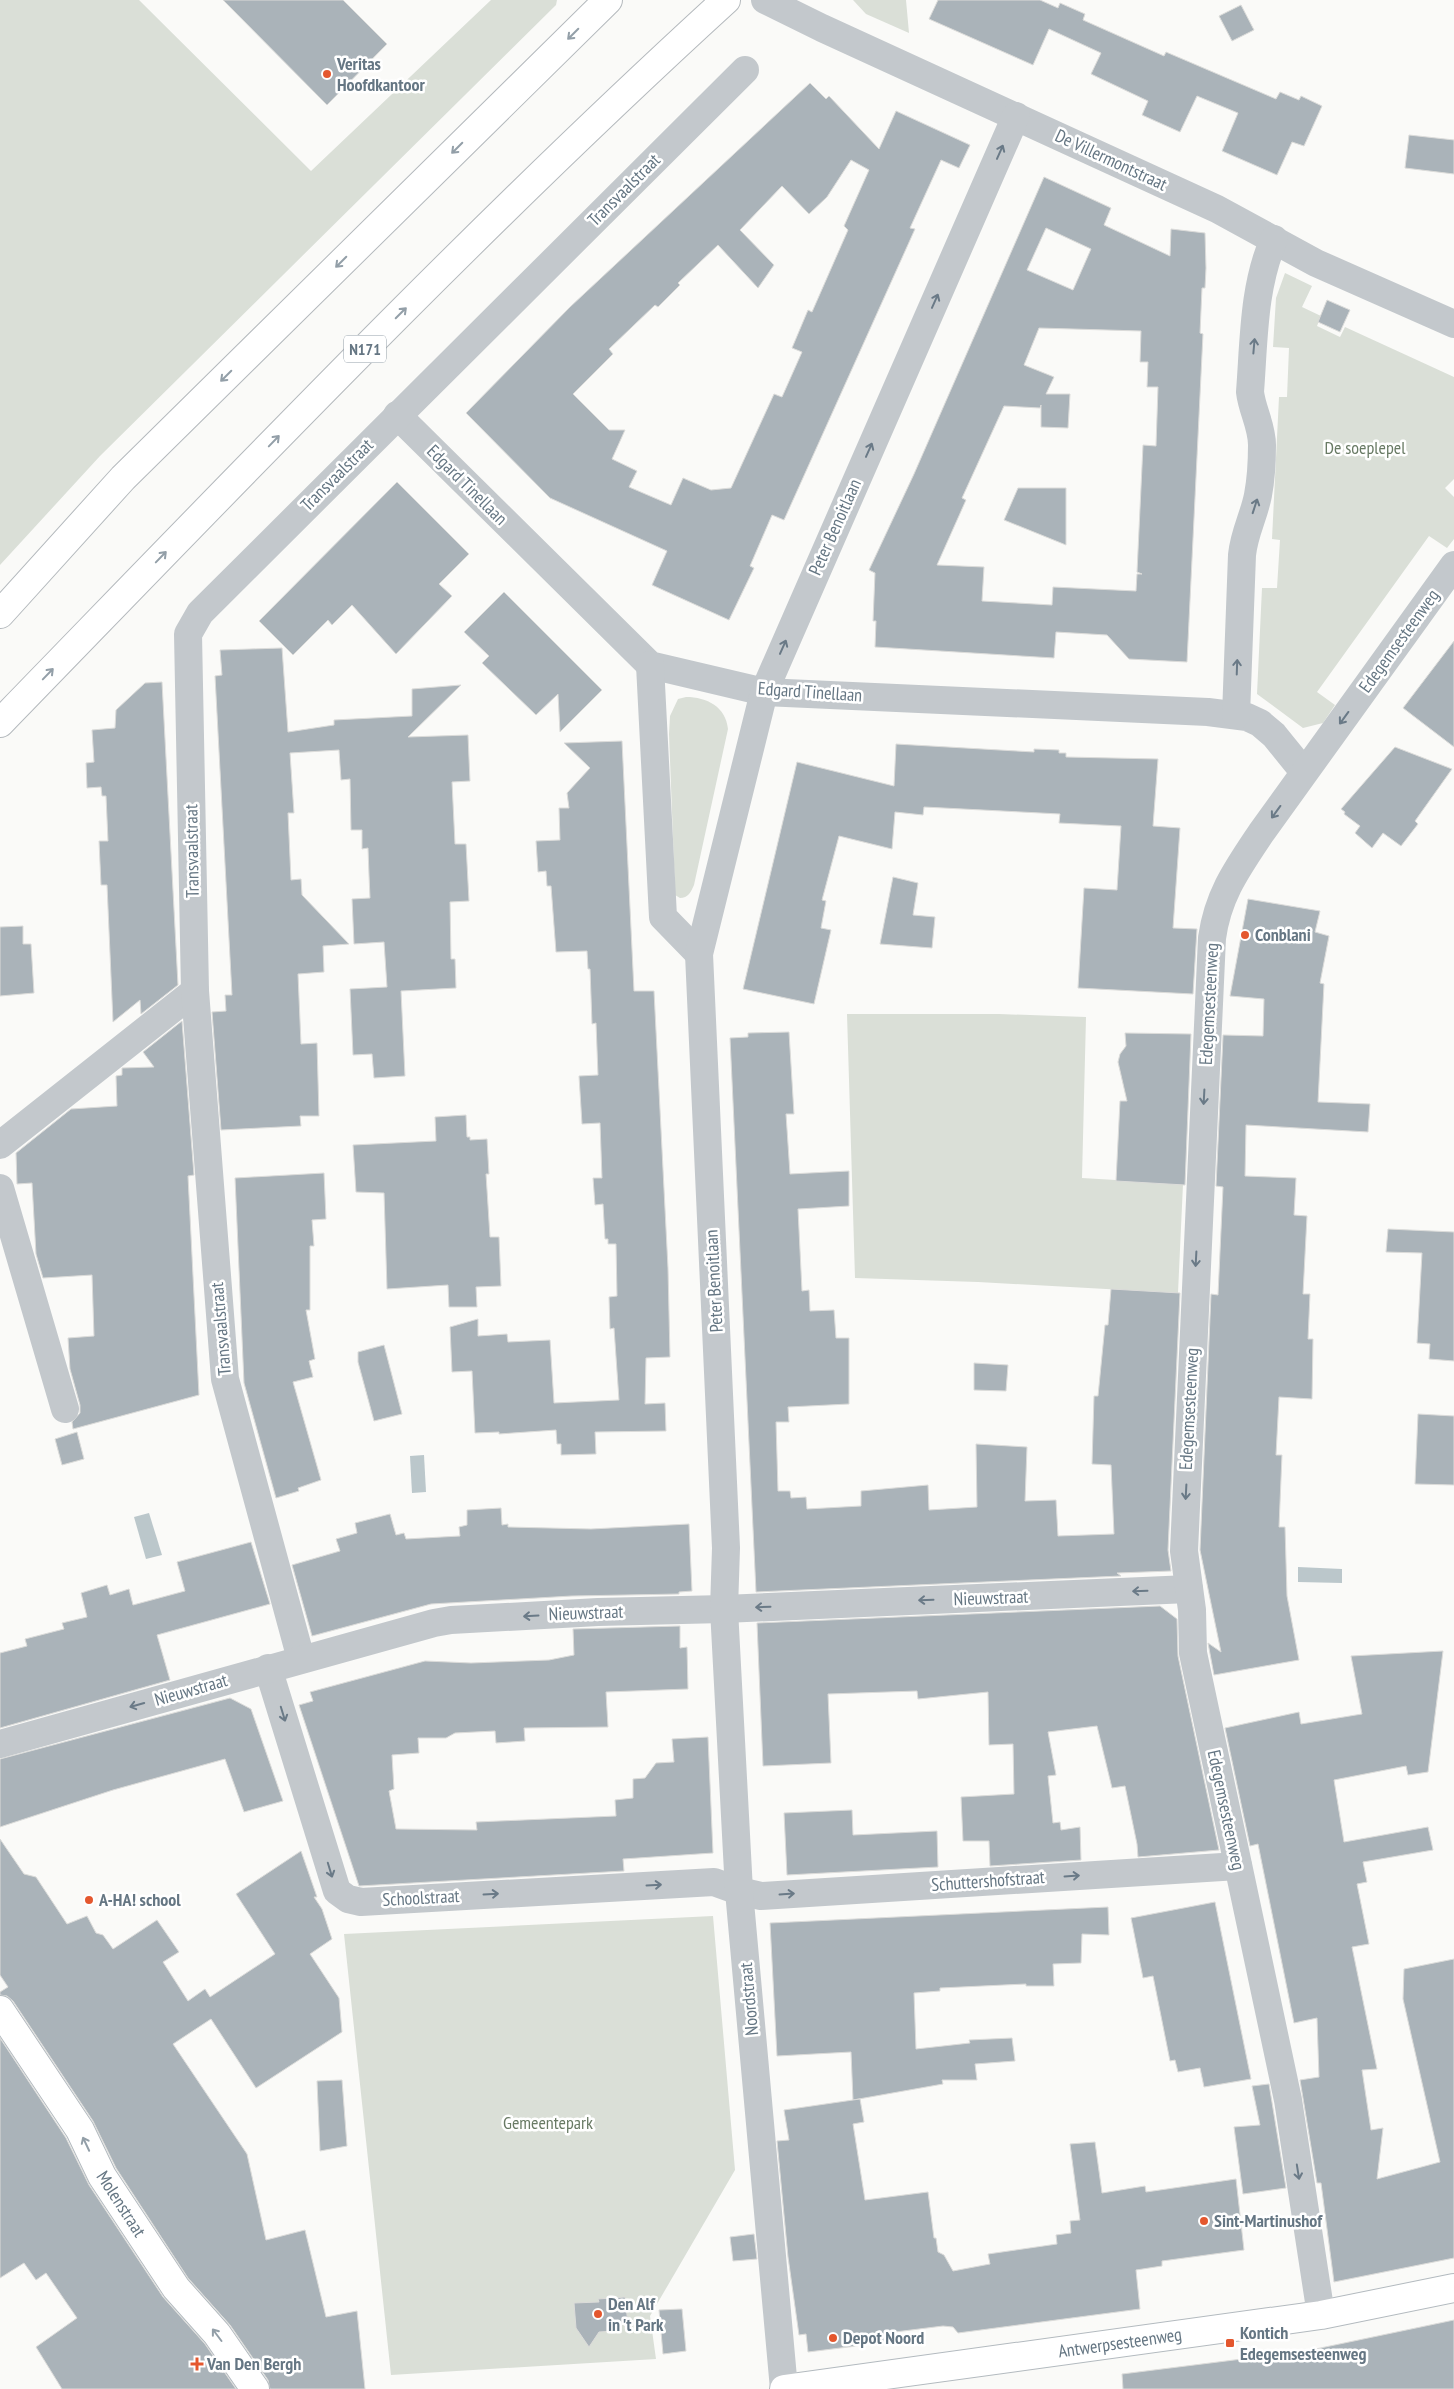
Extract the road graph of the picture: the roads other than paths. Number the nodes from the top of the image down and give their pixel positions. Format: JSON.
{"nodes":[{"id":1,"x":608,"y":0,"type":"edge"},
{"id":2,"x":726,"y":0,"type":"edge"},
{"id":3,"x":765,"y":0,"type":"edge"},
{"id":4,"x":745,"y":70,"type":"dead end"},
{"id":5,"x":1016,"y":116,"type":"junction"},
{"id":6,"x":1274,"y":239,"type":"junction"},
{"id":7,"x":1454,"y":324,"type":"edge"},
{"id":8,"x":397,"y":415,"type":"junction"},
{"id":9,"x":1454,"y":565,"type":"edge"},
{"id":10,"x":0,"y":614,"type":"edge"},
{"id":11,"x":650,"y":665,"type":"junction"},
{"id":12,"x":764,"y":692,"type":"junction"},
{"id":13,"x":1236,"y":715,"type":"junction"},
{"id":14,"x":0,"y":723,"type":"edge"},
{"id":15,"x":1304,"y":772,"type":"junction"},
{"id":16,"x":699,"y":954,"type":"junction"},
{"id":17,"x":195,"y":991,"type":"junction"},
{"id":18,"x":0,"y":1145,"type":"edge"},
{"id":19,"x":0,"y":1188,"type":"edge"},
{"id":20,"x":65,"y":1409,"type":"dead end"},
{"id":21,"x":1189,"y":1589,"type":"junction"},
{"id":22,"x":724,"y":1609,"type":"junction"},
{"id":23,"x":301,"y":1659,"type":"junction"},
{"id":24,"x":268,"y":1668,"type":"junction"},
{"id":25,"x":0,"y":1744,"type":"edge"},
{"id":26,"x":1238,"y":1866,"type":"junction"},
{"id":27,"x":739,"y":1891,"type":"junction"},
{"id":28,"x":0,"y":2010,"type":"edge"},
{"id":29,"x":1454,"y":2288,"type":"edge"},
{"id":30,"x":1321,"y":2315,"type":"junction"},
{"id":31,"x":255,"y":2389,"type":"edge"},
{"id":32,"x":784,"y":2389,"type":"edge"}],
"edges":[{"from":1,"to":10,"type":"main road","one_way":true},
{"from":14,"to":2,"type":"main road","number":"N171","one_way":true},
{"from":3,"to":5,"type":"street","name":"De Villermontstraat"},
{"from":4,"to":8,"type":"street","name":"Transvaalstraat"},
{"from":5,"to":6,"type":"street","name":"De Villermontstraat"},
{"from":12,"to":5,"type":"street","name":"Peter Benoitlaan","one_way":true},
{"from":6,"to":7,"type":"street","name":"De Villermontstraat"},
{"from":13,"to":6,"type":"street","one_way":true},
{"from":8,"to":11,"type":"street","name":"Edgard Tinellaan"},
{"from":8,"to":17,"type":"street","name":"Transvaalstraat"},
{"from":9,"to":15,"type":"street","name":"Edegemsesteenweg","one_way":true},
{"from":11,"to":12,"type":"street","name":"Edgard Tinellaan"},
{"from":11,"to":16,"type":"street"},
{"from":12,"to":13,"type":"street","name":"Edgard Tinellaan"},
{"from":12,"to":16,"type":"street","name":"Peter Benoitlaan"},
{"from":13,"to":15,"type":"street","name":"Edgard Tinellaan"},
{"from":15,"to":21,"type":"street","name":"Edegemsesteenweg","one_way":true},
{"from":16,"to":22,"type":"street","name":"Peter Benoitlaan"},
{"from":17,"to":18,"type":"street"},
{"from":17,"to":23,"type":"street","name":"Transvaalstraat"},
{"from":19,"to":20,"type":"street"},
{"from":21,"to":22,"type":"street","name":"Nieuwstraat","one_way":true},
{"from":21,"to":26,"type":"street","name":"Edegemsesteenweg"},
{"from":22,"to":23,"type":"street","name":"Nieuwstraat","one_way":true},
{"from":22,"to":27,"type":"street","name":"Noordstraat"},
{"from":23,"to":24,"type":"street","name":"Nieuwstraat"},
{"from":24,"to":25,"type":"street","name":"Nieuwstraat","one_way":true},
{"from":24,"to":27,"type":"street","name":"Schoolstraat","one_way":true},
{"from":27,"to":26,"type":"street","name":"Schuttershofstraat","one_way":true},
{"from":26,"to":30,"type":"street","name":"Edegemsesteenweg","one_way":true},
{"from":27,"to":32,"type":"street","name":"Noordstraat"},
{"from":31,"to":28,"type":"main road","name":"Molenstraat","one_way":true},
{"from":29,"to":30,"type":"main road","name":"Antwerpsesteenweg"},
{"from":30,"to":32,"type":"main road","name":"Antwerpsesteenweg"}]}
